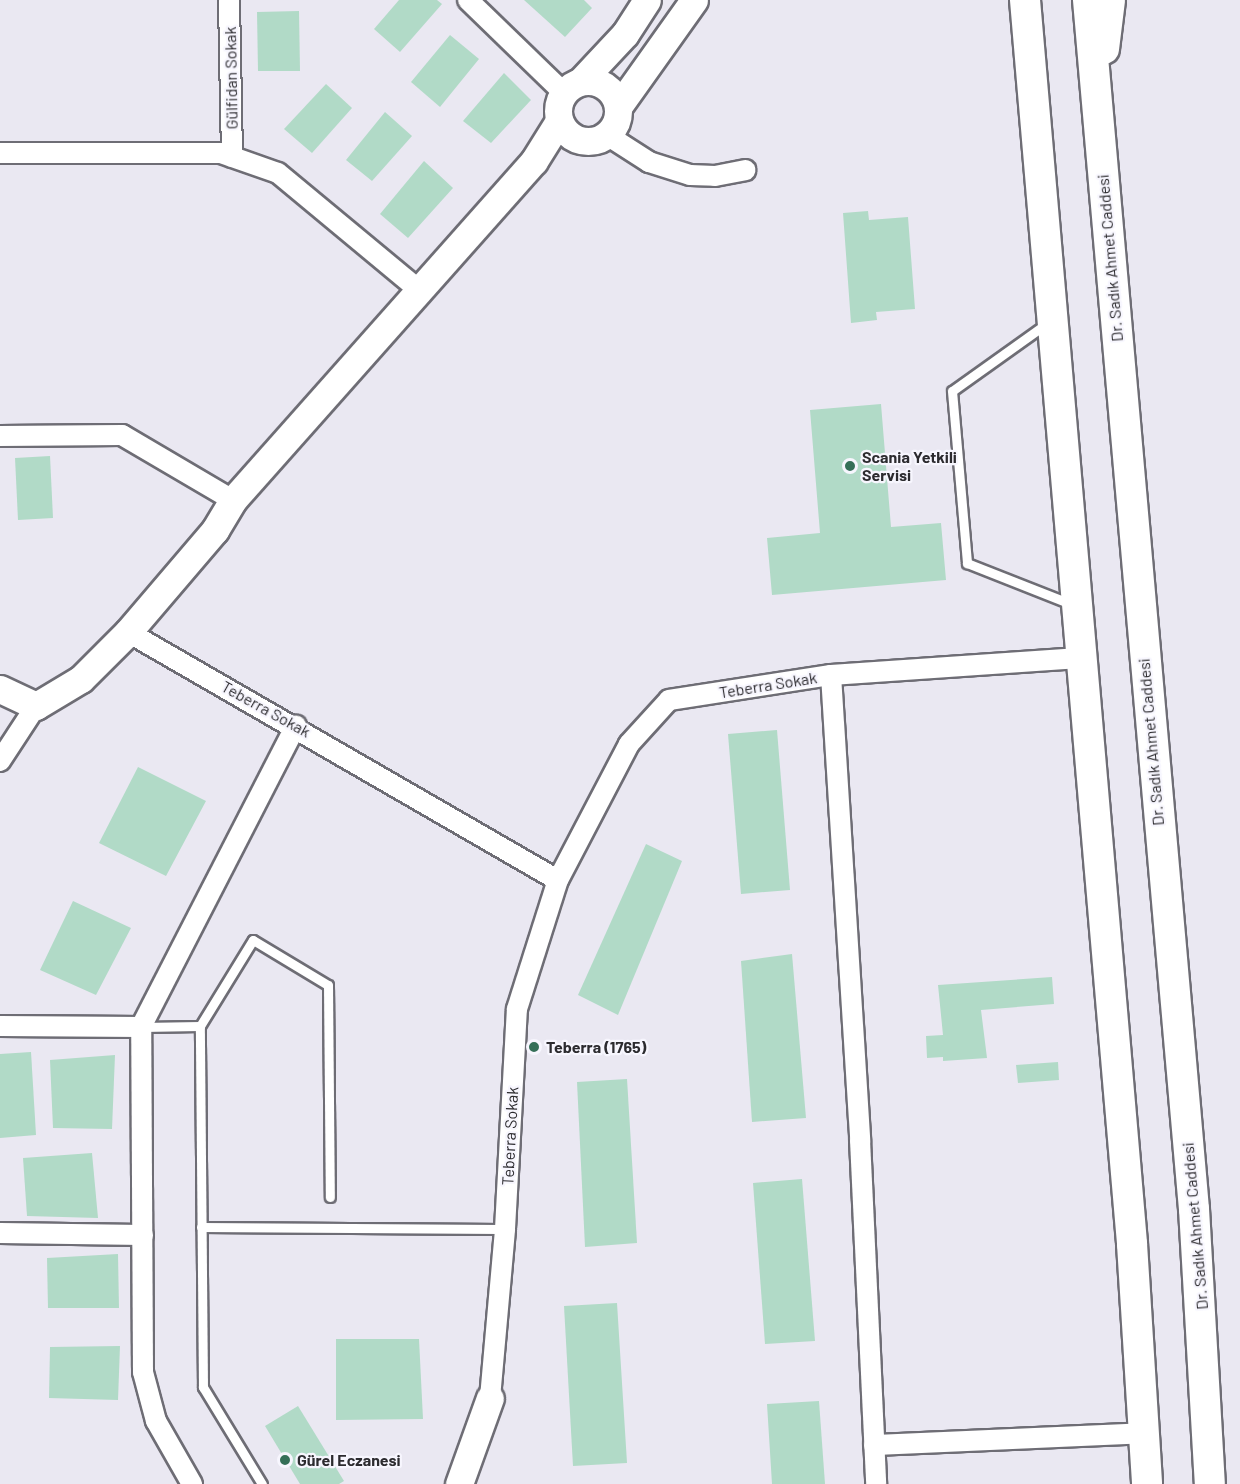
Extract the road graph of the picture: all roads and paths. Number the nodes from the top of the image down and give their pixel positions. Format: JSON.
{"nodes":[{"id":1,"x":229,"y":0,"type":"edge"},
{"id":2,"x":468,"y":0,"type":"edge"},
{"id":3,"x":694,"y":0,"type":"edge"},
{"id":4,"x":1088,"y":0,"type":"edge"},
{"id":5,"x":1110,"y":0,"type":"edge"},
{"id":6,"x":644,"y":2,"type":"edge"},
{"id":7,"x":1024,"y":2,"type":"edge"},
{"id":8,"x":1094,"y":78,"type":"junction"},
{"id":9,"x":573,"y":87,"type":"junction"},
{"id":10,"x":618,"y":107,"type":"junction"},
{"id":11,"x":568,"y":130,"type":"junction"},
{"id":12,"x":607,"y":135,"type":"junction"},
{"id":13,"x":0,"y":153,"type":"edge"},
{"id":14,"x":232,"y":156,"type":"junction"},
{"id":15,"x":745,"y":170,"type":"dead end"},
{"id":16,"x":419,"y":290,"type":"junction"},
{"id":17,"x":1051,"y":321,"type":"junction"},
{"id":18,"x":0,"y":436,"type":"edge"},
{"id":19,"x":233,"y":500,"type":"junction"},
{"id":20,"x":1075,"y":606,"type":"junction"},
{"id":21,"x":128,"y":632,"type":"junction"},
{"id":22,"x":1079,"y":658,"type":"junction"},
{"id":23,"x":831,"y":675,"type":"junction"},
{"id":24,"x":0,"y":690,"type":"edge"},
{"id":25,"x":36,"y":706,"type":"junction"},
{"id":26,"x":296,"y":725,"type":"junction"},
{"id":27,"x":0,"y":761,"type":"edge"},
{"id":28,"x":558,"y":880,"type":"junction"},
{"id":29,"x":0,"y":1026,"type":"edge"},
{"id":30,"x":200,"y":1026,"type":"junction"},
{"id":31,"x":141,"y":1027,"type":"junction"},
{"id":32,"x":330,"y":1197,"type":"dead end"},
{"id":33,"x":201,"y":1227,"type":"junction"},
{"id":34,"x":505,"y":1229,"type":"junction"},
{"id":35,"x":0,"y":1233,"type":"edge"},
{"id":36,"x":143,"y":1235,"type":"junction"},
{"id":37,"x":490,"y":1398,"type":"joint"},
{"id":38,"x":1145,"y":1432,"type":"junction"},
{"id":39,"x":874,"y":1445,"type":"junction"},
{"id":40,"x":192,"y":1484,"type":"edge"},
{"id":41,"x":262,"y":1484,"type":"edge"},
{"id":42,"x":459,"y":1484,"type":"edge"},
{"id":43,"x":876,"y":1484,"type":"edge"},
{"id":44,"x":1147,"y":1484,"type":"edge"},
{"id":45,"x":1210,"y":1484,"type":"edge"}],
"edges":[{"from":1,"to":14,"type":"street","name":"Gülfidan Sokak"},
{"from":2,"to":9,"type":"street"},
{"from":3,"to":10,"type":"street"},
{"from":4,"to":8,"type":"main road","name":"Dr. Sadık Ahmet Caddesi"},
{"from":5,"to":8,"type":"main road"},
{"from":6,"to":9,"type":"street"},
{"from":7,"to":17,"type":"main road"},
{"from":8,"to":45,"type":"main road","name":"Dr. Sadık Ahmet Caddesi"},
{"from":9,"to":10,"type":"street"},
{"from":9,"to":11,"type":"street"},
{"from":10,"to":12,"type":"street"},
{"from":11,"to":12,"type":"street"},
{"from":11,"to":16,"type":"street"},
{"from":12,"to":15,"type":"street"},
{"from":13,"to":14,"type":"street"},
{"from":14,"to":16,"type":"street"},
{"from":16,"to":19,"type":"street"},
{"from":17,"to":20,"type":"main road"},
{"from":17,"to":20,"type":"lane"},
{"from":18,"to":19,"type":"street"},
{"from":19,"to":21,"type":"street"},
{"from":20,"to":22,"type":"main road"},
{"from":21,"to":25,"type":"street"},
{"from":21,"to":26,"type":"street","name":"Teberra Sokak"},
{"from":22,"to":23,"type":"street","name":"Teberra Sokak"},
{"from":22,"to":38,"type":"main road"},
{"from":23,"to":28,"type":"street","name":"Teberra Sokak"},
{"from":23,"to":39,"type":"street"},
{"from":24,"to":25,"type":"street"},
{"from":25,"to":27,"type":"street"},
{"from":26,"to":28,"type":"street","name":"Teberra Sokak"},
{"from":26,"to":31,"type":"street"},
{"from":28,"to":34,"type":"street","name":"Teberra Sokak"},
{"from":29,"to":31,"type":"street"},
{"from":30,"to":31,"type":"lane"},
{"from":30,"to":32,"type":"lane"},
{"from":30,"to":33,"type":"lane"},
{"from":31,"to":36,"type":"street"},
{"from":33,"to":34,"type":"lane"},
{"from":33,"to":41,"type":"lane"},
{"from":34,"to":37,"type":"street","name":"Teberra Sokak"},
{"from":35,"to":36,"type":"street"},
{"from":36,"to":40,"type":"street"},
{"from":37,"to":42,"type":"street"},
{"from":38,"to":39,"type":"street"},
{"from":38,"to":44,"type":"main road"},
{"from":39,"to":43,"type":"street"}]}
